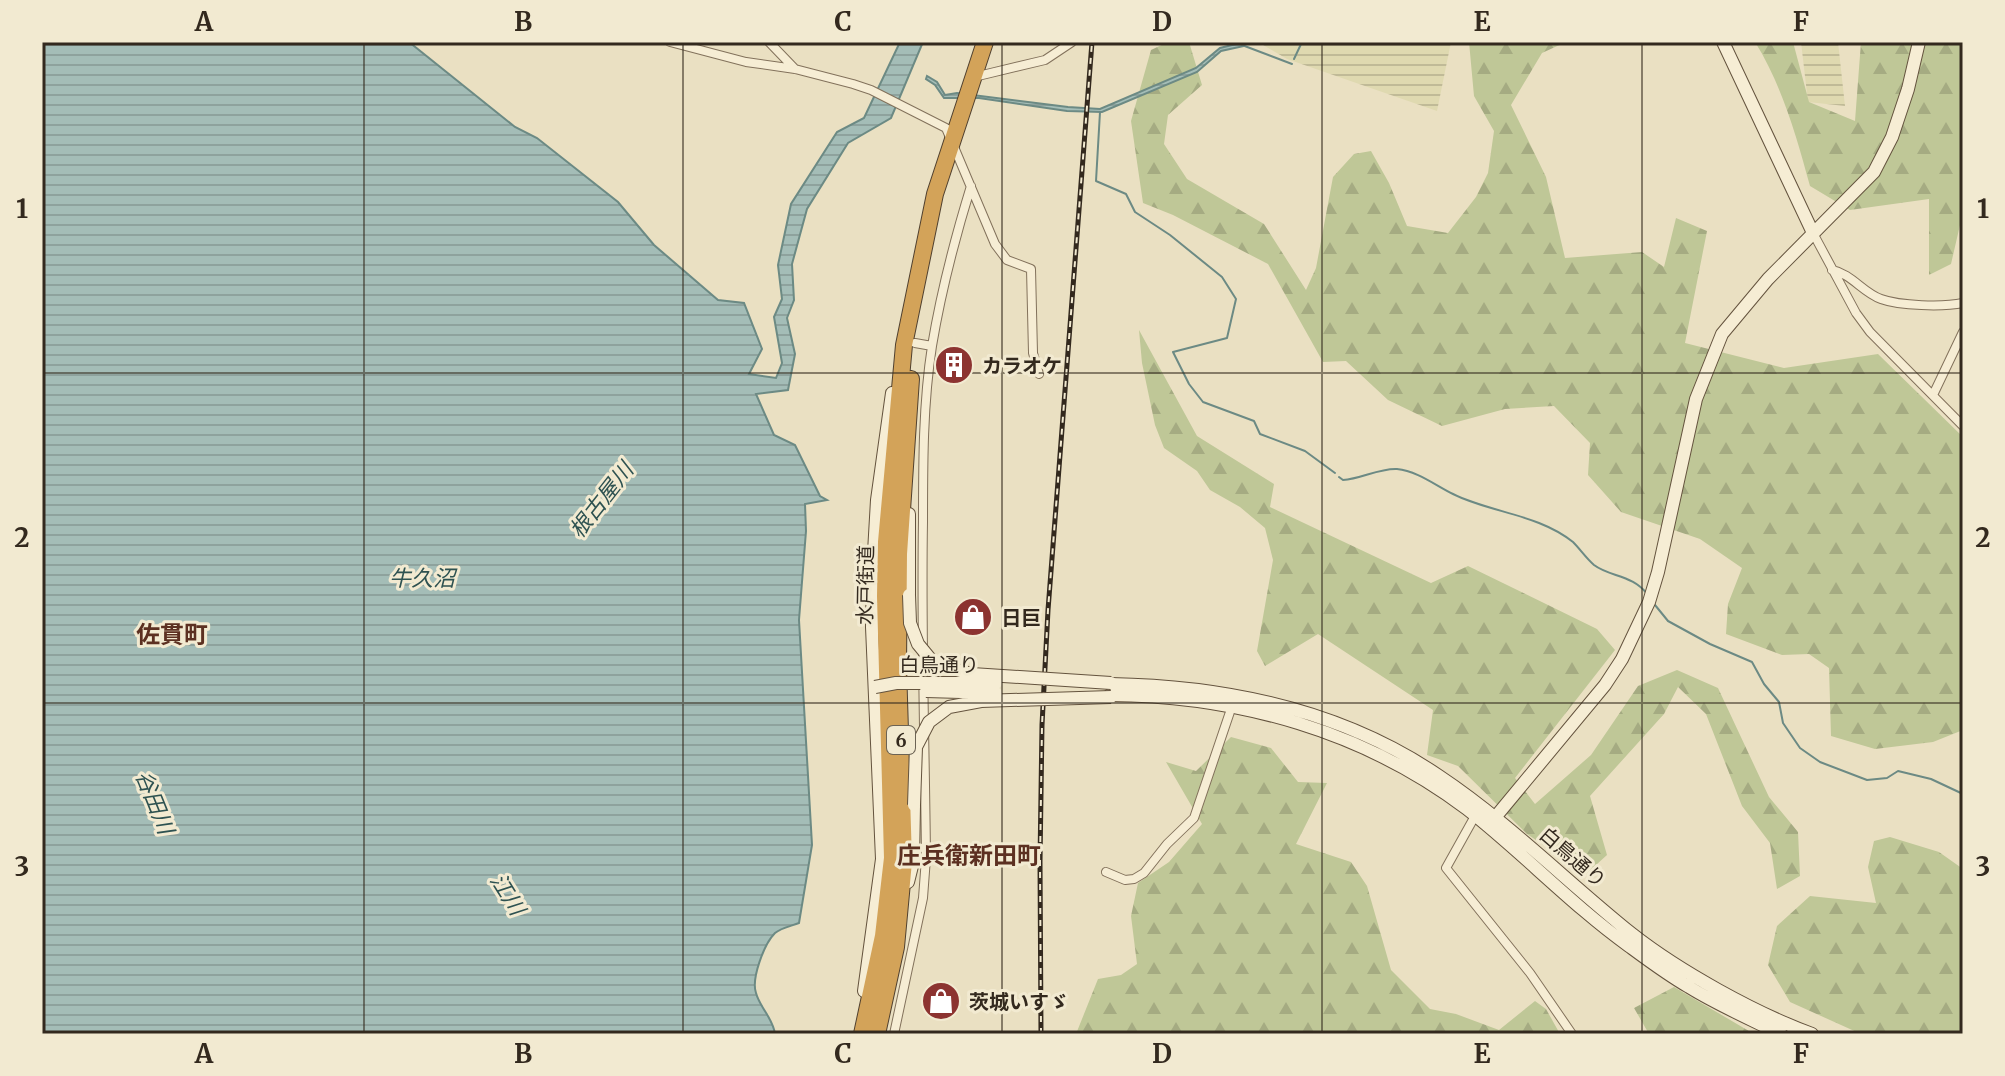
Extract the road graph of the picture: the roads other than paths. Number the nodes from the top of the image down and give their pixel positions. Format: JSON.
{"nodes":[{"id":1,"x":670,"y":42,"type":"edge"},
{"id":2,"x":769,"y":42,"type":"edge"},
{"id":3,"x":985,"y":42,"type":"edge"},
{"id":4,"x":1072,"y":42,"type":"edge"},
{"id":5,"x":1723,"y":42,"type":"edge"},
{"id":6,"x":1919,"y":42,"type":"edge"},
{"id":7,"x":795,"y":69,"type":"junction"},
{"id":8,"x":974,"y":77,"type":"junction"},
{"id":9,"x":953,"y":140,"type":"junction"},
{"id":10,"x":971,"y":186,"type":"junction"},
{"id":11,"x":1813,"y":233,"type":"junction"},
{"id":12,"x":1832,"y":270,"type":"junction"},
{"id":13,"x":1963,"y":303,"type":"edge"},
{"id":14,"x":1963,"y":332,"type":"edge"},
{"id":15,"x":917,"y":345,"type":"junction"},
{"id":16,"x":1039,"y":374,"type":"dead end"},
{"id":17,"x":1933,"y":395,"type":"junction"},
{"id":18,"x":1963,"y":426,"type":"edge"},
{"id":19,"x":906,"y":443,"type":"junction"},
{"id":20,"x":892,"y":666,"type":"junction"},
{"id":21,"x":924,"y":666,"type":"junction"},
{"id":22,"x":875,"y":687,"type":"junction"},
{"id":23,"x":1110,"y":690,"type":"junction"},
{"id":24,"x":1136,"y":690,"type":"junction"},
{"id":25,"x":1232,"y":706,"type":"junction"},
{"id":26,"x":1475,"y":816,"type":"junction"},
{"id":27,"x":1491,"y":822,"type":"junction"},
{"id":28,"x":1106,"y":872,"type":"dead end"},
{"id":29,"x":896,"y":947,"type":"junction"},
{"id":30,"x":860,"y":1034,"type":"edge"},
{"id":31,"x":877,"y":1034,"type":"edge"},
{"id":32,"x":894,"y":1034,"type":"edge"},
{"id":33,"x":1572,"y":1034,"type":"edge"},
{"id":34,"x":1781,"y":1034,"type":"edge"},
{"id":35,"x":1812,"y":1034,"type":"edge"}],
"edges":[{"from":1,"to":7,"type":"street"},
{"from":2,"to":7,"type":"street"},
{"from":3,"to":8,"type":"highway","name":"水戸街道","number":"6"},
{"from":4,"to":8,"type":"street"},
{"from":5,"to":11,"type":"main road"},
{"from":6,"to":11,"type":"main road"},
{"from":7,"to":9,"type":"street"},
{"from":8,"to":9,"type":"highway","name":"水戸街道","number":"6"},
{"from":9,"to":10,"type":"street"},
{"from":9,"to":15,"type":"highway","name":"水戸街道","number":"6"},
{"from":10,"to":15,"type":"street"},
{"from":10,"to":16,"type":"street"},
{"from":11,"to":12,"type":"street"},
{"from":11,"to":27,"type":"main road"},
{"from":12,"to":13,"type":"street"},
{"from":12,"to":17,"type":"street"},
{"from":14,"to":17,"type":"street"},
{"from":15,"to":19,"type":"highway","name":"水戸街道","number":"6"},
{"from":15,"to":20,"type":"highway","name":"水戸街道","number":"6"},
{"from":15,"to":21,"type":"street"},
{"from":15,"to":22,"type":"main road"},
{"from":17,"to":18,"type":"street"},
{"from":19,"to":20,"type":"highway","name":"水戸街道","number":"6"},
{"from":19,"to":23,"type":"main road","bridge":true},
{"from":20,"to":21,"type":"street"},
{"from":20,"to":29,"type":"highway","name":"水戸街道","number":"6"},
{"from":20,"to":30,"type":"highway","name":"水戸街道","number":"6"},
{"from":21,"to":32,"type":"street"},
{"from":22,"to":23,"type":"main road","name":"白鳥通り","bridge":true},
{"from":22,"to":30,"type":"main road"},
{"from":23,"to":24,"type":"main road","name":"白鳥通り"},
{"from":23,"to":29,"type":"main road","bridge":true},
{"from":24,"to":25,"type":"main road","name":"白鳥通り"},
{"from":24,"to":27,"type":"main road","name":"白鳥通り"},
{"from":25,"to":26,"type":"main road","name":"白鳥通り"},
{"from":25,"to":28,"type":"street"},
{"from":26,"to":27,"type":"main road","name":"白鳥通り"},
{"from":26,"to":33,"type":"street"},
{"from":27,"to":34,"type":"main road","name":"白鳥通り"},
{"from":27,"to":35,"type":"main road","name":"白鳥通り"},
{"from":29,"to":31,"type":"highway","name":"水戸街道","number":"6"}]}
